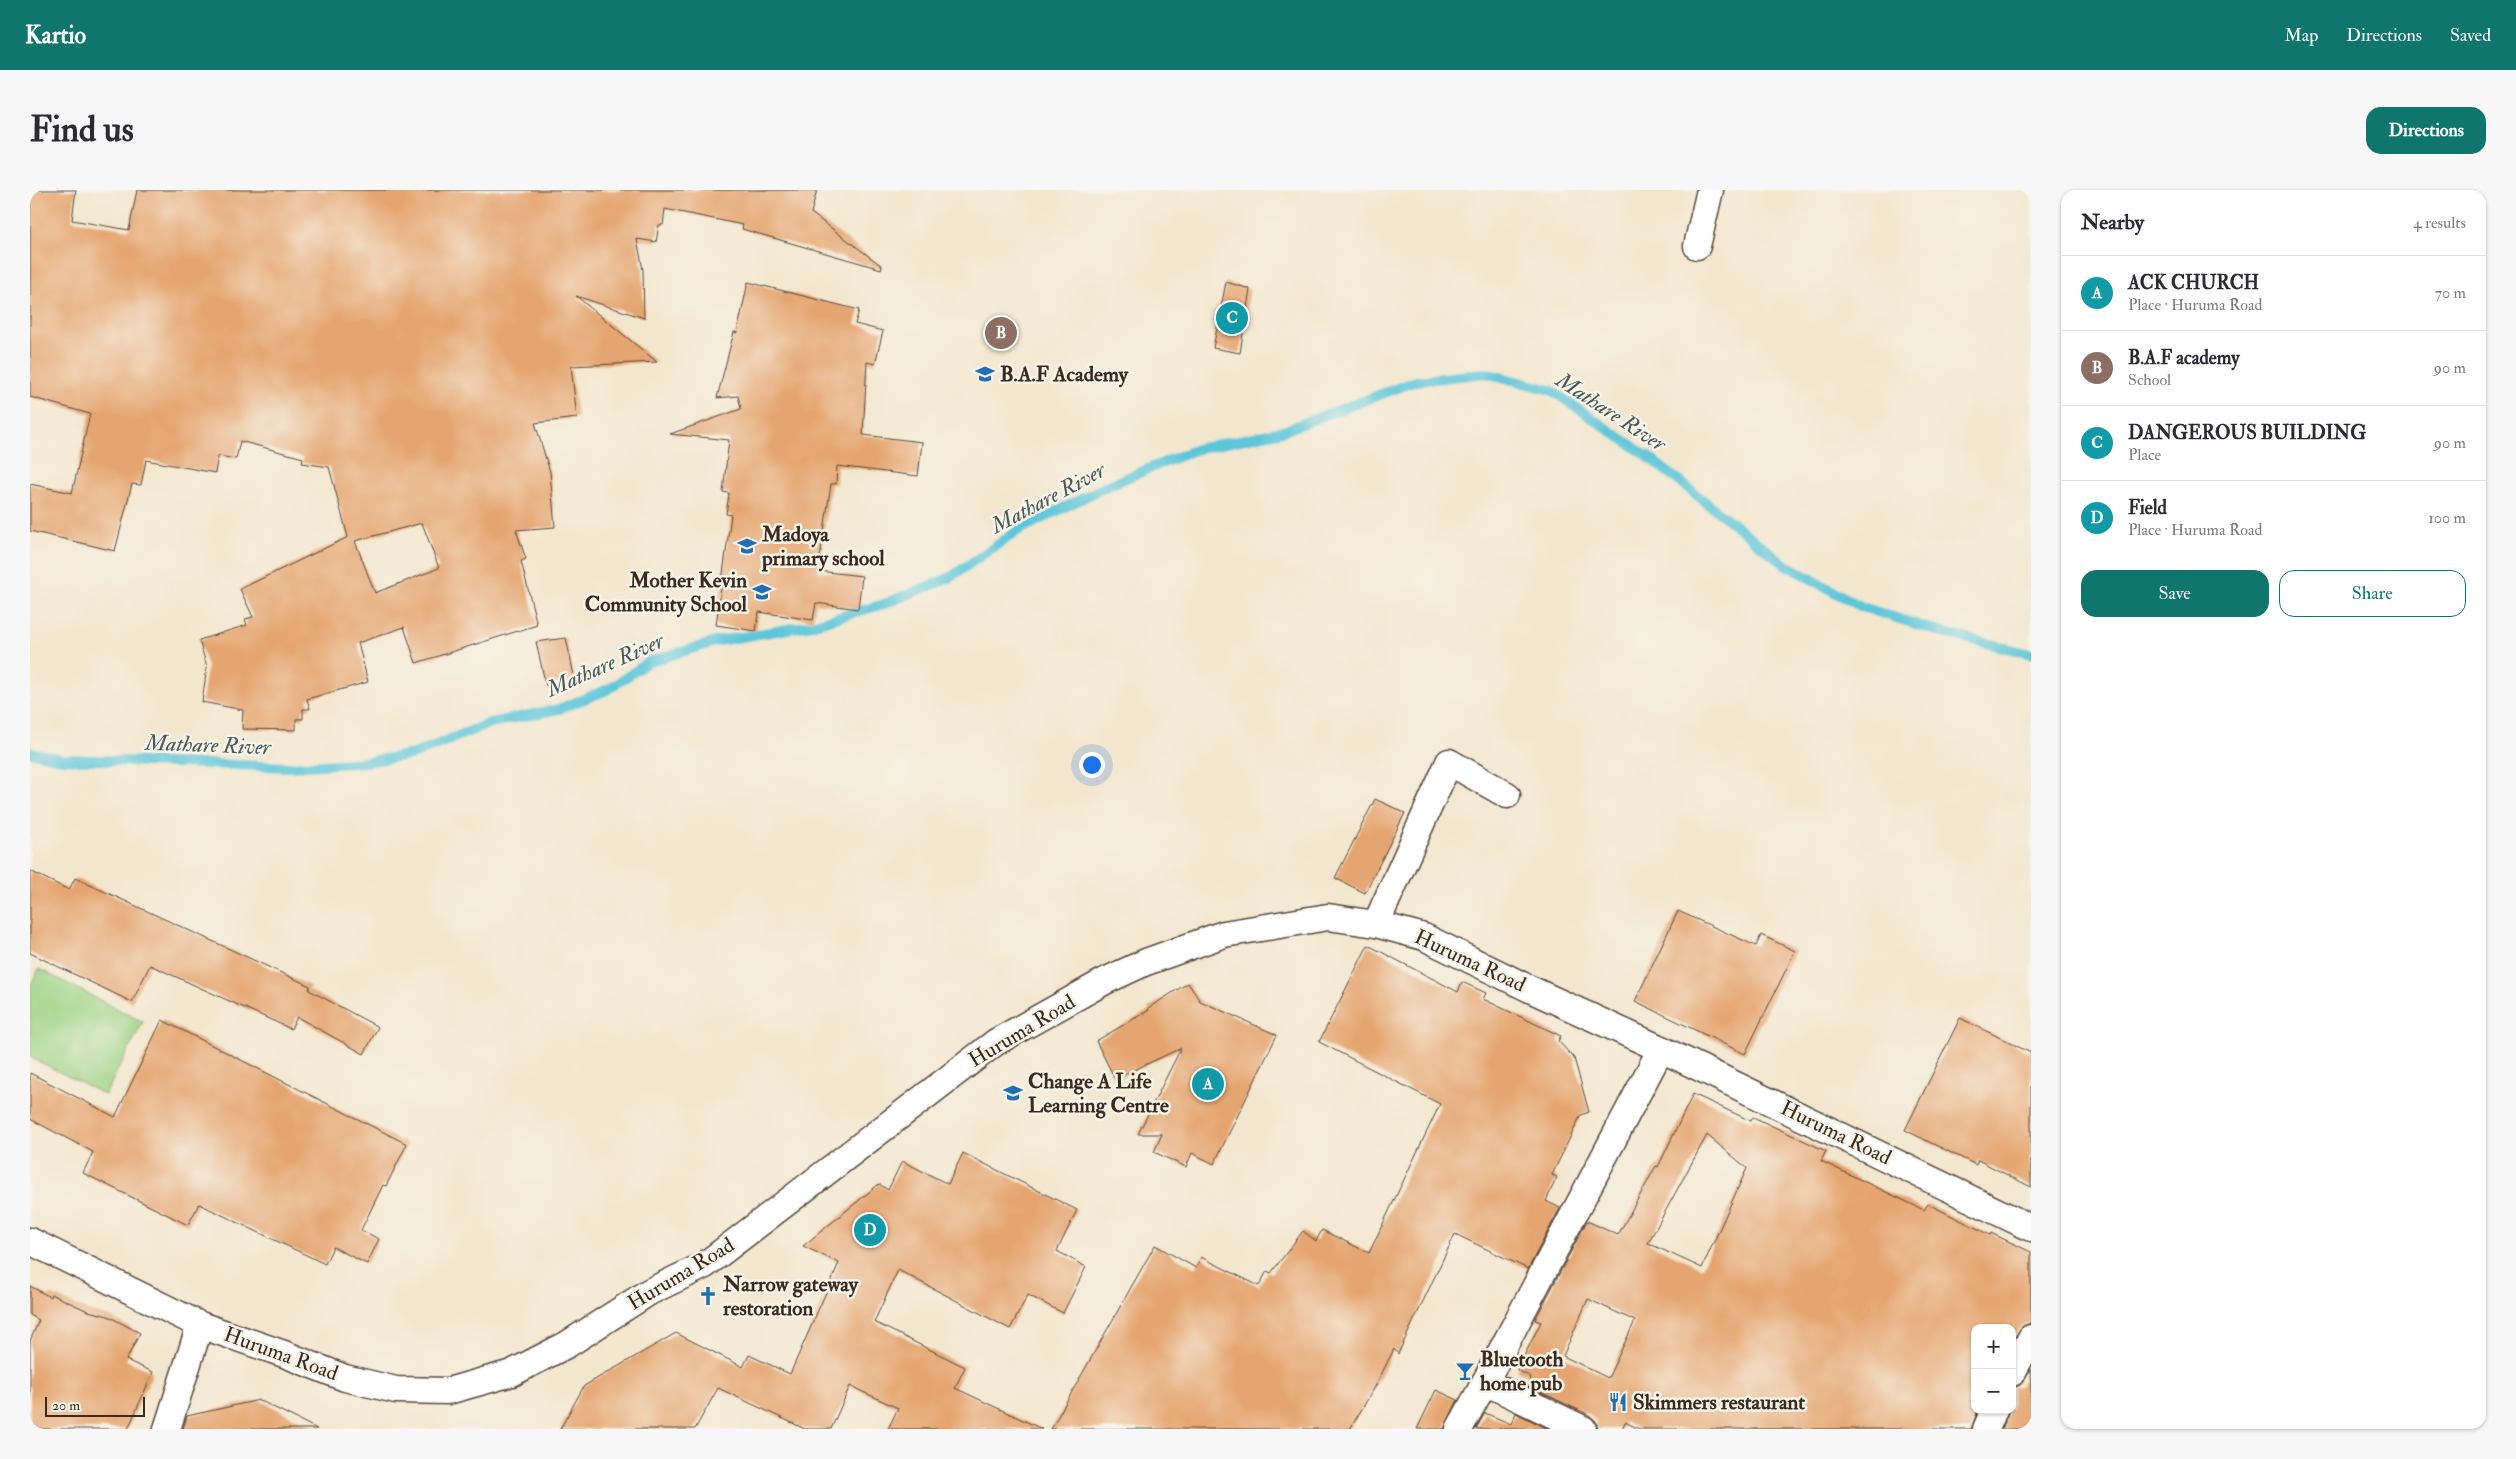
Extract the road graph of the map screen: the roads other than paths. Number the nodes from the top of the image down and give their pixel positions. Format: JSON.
{"nodes":[{"id":1,"x":1710,"y":190,"type":"edge"},
{"id":2,"x":1697,"y":246,"type":"dead end"},
{"id":3,"x":1507,"y":795,"type":"dead end"},
{"id":4,"x":1376,"y":924,"type":"junction"},
{"id":5,"x":1661,"y":1049,"type":"junction"},
{"id":6,"x":2031,"y":1228,"type":"edge"},
{"id":7,"x":30,"y":1241,"type":"edge"},
{"id":8,"x":200,"y":1325,"type":"junction"},
{"id":9,"x":2031,"y":1338,"type":"edge"},
{"id":10,"x":2014,"y":1369,"type":"edge"},
{"id":11,"x":1485,"y":1382,"type":"junction"},
{"id":12,"x":1992,"y":1414,"type":"edge"},
{"id":13,"x":167,"y":1429,"type":"edge"},
{"id":14,"x":1458,"y":1429,"type":"edge"},
{"id":15,"x":1583,"y":1429,"type":"edge"},
{"id":16,"x":1986,"y":1429,"type":"edge"}],
"edges":[{"from":1,"to":2,"type":"street"},
{"from":3,"to":4,"type":"street"},
{"from":4,"to":5,"type":"street","name":"Huruma Road"},
{"from":4,"to":8,"type":"street","name":"Huruma Road"},
{"from":5,"to":6,"type":"street","name":"Huruma Road"},
{"from":5,"to":11,"type":"street"},
{"from":7,"to":8,"type":"street","name":"Huruma Road"},
{"from":8,"to":13,"type":"street"},
{"from":9,"to":10,"type":"street"},
{"from":11,"to":14,"type":"street"},
{"from":11,"to":15,"type":"street"},
{"from":12,"to":16,"type":"street"}]}
